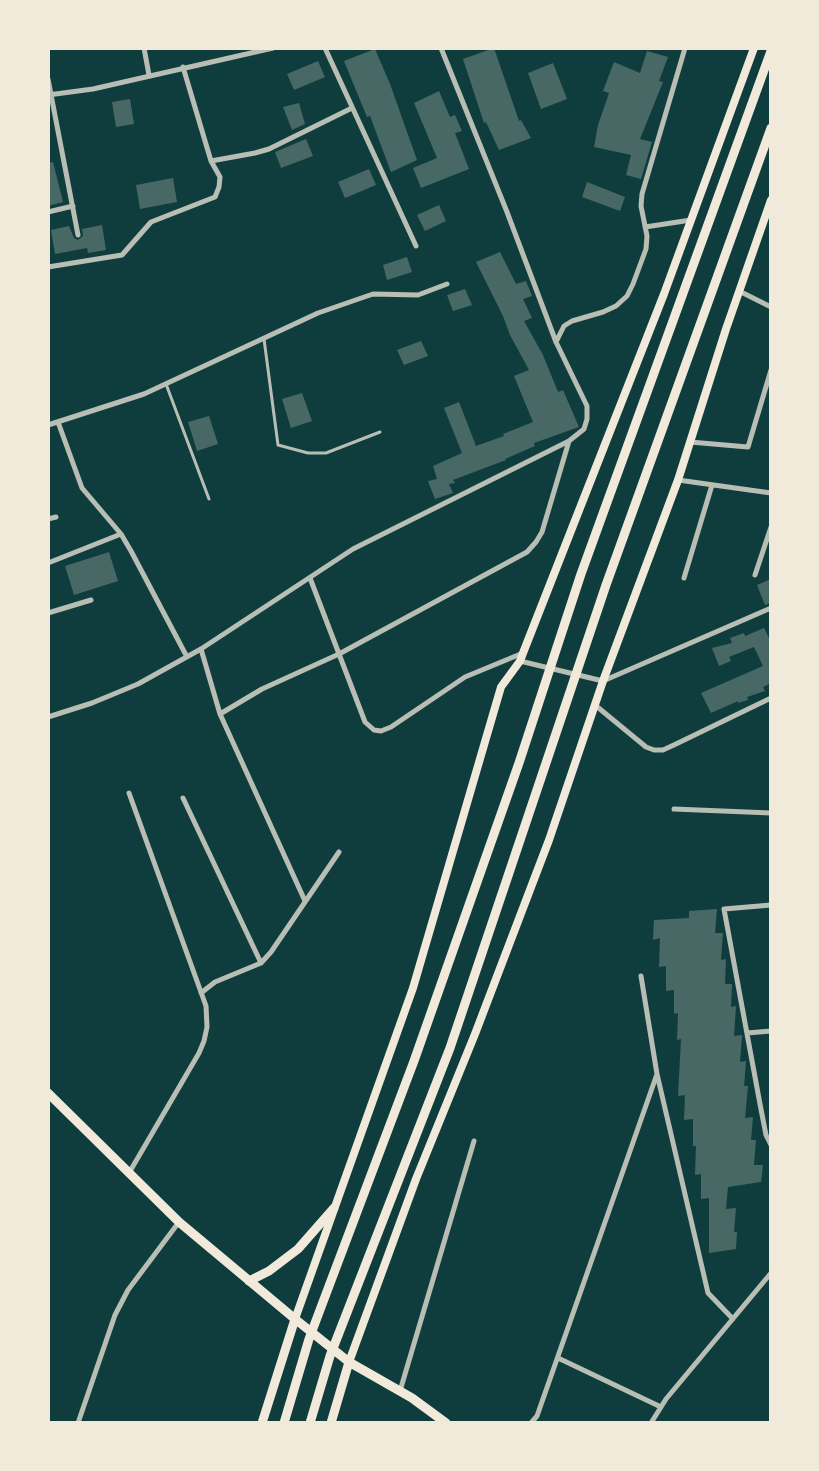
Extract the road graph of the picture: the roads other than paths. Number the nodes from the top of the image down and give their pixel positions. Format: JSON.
{"nodes":[{"id":1,"x":144,"y":48,"type":"edge"},
{"id":2,"x":273,"y":48,"type":"edge"},
{"id":3,"x":325,"y":48,"type":"edge"},
{"id":4,"x":441,"y":48,"type":"edge"},
{"id":5,"x":685,"y":48,"type":"edge"},
{"id":6,"x":754,"y":48,"type":"edge"},
{"id":7,"x":254,"y":50,"type":"edge"},
{"id":8,"x":771,"y":51,"type":"edge"},
{"id":9,"x":183,"y":68,"type":"junction"},
{"id":10,"x":149,"y":75,"type":"junction"},
{"id":11,"x":48,"y":79,"type":"edge"},
{"id":12,"x":50,"y":94,"type":"edge"},
{"id":13,"x":352,"y":108,"type":"junction"},
{"id":14,"x":771,"y":128,"type":"edge"},
{"id":15,"x":211,"y":161,"type":"junction"},
{"id":16,"x":771,"y":200,"type":"edge"},
{"id":17,"x":73,"y":206,"type":"junction"},
{"id":18,"x":48,"y":212,"type":"edge"},
{"id":19,"x":691,"y":220,"type":"junction"},
{"id":20,"x":645,"y":227,"type":"junction"},
{"id":21,"x":78,"y":236,"type":"dead end"},
{"id":22,"x":416,"y":246,"type":"dead end"},
{"id":23,"x":48,"y":267,"type":"edge"},
{"id":24,"x":447,"y":284,"type":"dead end"},
{"id":25,"x":739,"y":291,"type":"junction"},
{"id":26,"x":771,"y":307,"type":"edge"},
{"id":27,"x":264,"y":338,"type":"junction"},
{"id":28,"x":556,"y":342,"type":"junction"},
{"id":29,"x":771,"y":370,"type":"edge"},
{"id":30,"x":166,"y":384,"type":"junction"},
{"id":31,"x":58,"y":422,"type":"junction"},
{"id":32,"x":48,"y":425,"type":"edge"},
{"id":33,"x":380,"y":432,"type":"dead end"},
{"id":34,"x":568,"y":441,"type":"junction"},
{"id":35,"x":690,"y":442,"type":"junction"},
{"id":36,"x":678,"y":480,"type":"junction"},
{"id":37,"x":712,"y":485,"type":"junction"},
{"id":38,"x":771,"y":493,"type":"edge"},
{"id":39,"x":209,"y":499,"type":"dead end"},
{"id":40,"x":56,"y":517,"type":"dead end"},
{"id":41,"x":48,"y":519,"type":"edge"},
{"id":42,"x":771,"y":527,"type":"edge"},
{"id":43,"x":121,"y":534,"type":"junction"},
{"id":44,"x":48,"y":563,"type":"edge"},
{"id":45,"x":755,"y":576,"type":"dead end"},
{"id":46,"x":310,"y":578,"type":"junction"},
{"id":47,"x":684,"y":578,"type":"dead end"},
{"id":48,"x":91,"y":600,"type":"dead end"},
{"id":49,"x":771,"y":608,"type":"edge"},
{"id":50,"x":48,"y":613,"type":"edge"},
{"id":51,"x":201,"y":649,"type":"junction"},
{"id":52,"x":339,"y":654,"type":"junction"},
{"id":53,"x":187,"y":657,"type":"junction"},
{"id":54,"x":521,"y":657,"type":"junction"},
{"id":55,"x":603,"y":681,"type":"junction"},
{"id":56,"x":771,"y":698,"type":"edge"},
{"id":57,"x":595,"y":705,"type":"junction"},
{"id":58,"x":220,"y":714,"type":"junction"},
{"id":59,"x":48,"y":717,"type":"edge"},
{"id":60,"x":129,"y":793,"type":"dead end"},
{"id":61,"x":183,"y":798,"type":"dead end"},
{"id":62,"x":674,"y":809,"type":"dead end"},
{"id":63,"x":771,"y":813,"type":"edge"},
{"id":64,"x":339,"y":852,"type":"dead end"},
{"id":65,"x":305,"y":901,"type":"junction"},
{"id":66,"x":771,"y":905,"type":"edge"},
{"id":67,"x":261,"y":963,"type":"junction"},
{"id":68,"x":641,"y":976,"type":"dead end"},
{"id":69,"x":201,"y":993,"type":"junction"},
{"id":70,"x":771,"y":1031,"type":"edge"},
{"id":71,"x":747,"y":1034,"type":"junction"},
{"id":72,"x":657,"y":1074,"type":"junction"},
{"id":73,"x":48,"y":1093,"type":"edge"},
{"id":74,"x":474,"y":1141,"type":"dead end"},
{"id":75,"x":771,"y":1144,"type":"edge"},
{"id":76,"x":129,"y":1173,"type":"junction"},
{"id":77,"x":334,"y":1208,"type":"junction"},
{"id":78,"x":179,"y":1222,"type":"junction"},
{"id":79,"x":771,"y":1273,"type":"edge"},
{"id":80,"x":249,"y":1281,"type":"junction"},
{"id":81,"x":295,"y":1319,"type":"junction"},
{"id":82,"x":733,"y":1319,"type":"junction"},
{"id":83,"x":558,"y":1358,"type":"junction"},
{"id":84,"x":349,"y":1362,"type":"junction"},
{"id":85,"x":399,"y":1391,"type":"junction"},
{"id":86,"x":661,"y":1407,"type":"junction"},
{"id":87,"x":78,"y":1423,"type":"edge"},
{"id":88,"x":262,"y":1423,"type":"edge"},
{"id":89,"x":284,"y":1423,"type":"edge"},
{"id":90,"x":310,"y":1423,"type":"edge"},
{"id":91,"x":331,"y":1423,"type":"edge"},
{"id":92,"x":446,"y":1423,"type":"edge"},
{"id":93,"x":531,"y":1423,"type":"edge"},
{"id":94,"x":651,"y":1423,"type":"edge"}],
"edges":[{"from":1,"to":10,"type":"street"},
{"from":2,"to":7,"type":"street"},
{"from":3,"to":13,"type":"street"},
{"from":4,"to":28,"type":"street"},
{"from":5,"to":20,"type":"street"},
{"from":6,"to":19,"type":"main road"},
{"from":7,"to":9,"type":"street"},
{"from":8,"to":89,"type":"main road"},
{"from":9,"to":10,"type":"street"},
{"from":9,"to":15,"type":"street"},
{"from":10,"to":12,"type":"street"},
{"from":11,"to":12,"type":"street"},
{"from":12,"to":17,"type":"street"},
{"from":13,"to":15,"type":"street"},
{"from":13,"to":22,"type":"street"},
{"from":14,"to":90,"type":"main road"},
{"from":15,"to":23,"type":"street"},
{"from":16,"to":25,"type":"main road"},
{"from":17,"to":18,"type":"street"},
{"from":17,"to":21,"type":"street"},
{"from":19,"to":20,"type":"street"},
{"from":19,"to":54,"type":"main road"},
{"from":20,"to":28,"type":"street"},
{"from":24,"to":27,"type":"street"},
{"from":25,"to":26,"type":"street"},
{"from":25,"to":35,"type":"main road"},
{"from":27,"to":30,"type":"street"},
{"from":27,"to":33,"type":"lane"},
{"from":28,"to":34,"type":"street"},
{"from":29,"to":35,"type":"street"},
{"from":30,"to":31,"type":"street"},
{"from":30,"to":39,"type":"lane"},
{"from":31,"to":32,"type":"street"},
{"from":31,"to":43,"type":"street"},
{"from":34,"to":46,"type":"street"},
{"from":34,"to":52,"type":"street"},
{"from":35,"to":36,"type":"main road"},
{"from":36,"to":37,"type":"street"},
{"from":36,"to":55,"type":"main road"},
{"from":37,"to":38,"type":"street"},
{"from":37,"to":47,"type":"street"},
{"from":40,"to":41,"type":"street"},
{"from":42,"to":45,"type":"street"},
{"from":43,"to":44,"type":"street"},
{"from":43,"to":53,"type":"street"},
{"from":46,"to":51,"type":"street"},
{"from":46,"to":52,"type":"street"},
{"from":48,"to":50,"type":"street"},
{"from":49,"to":55,"type":"street"},
{"from":51,"to":53,"type":"street"},
{"from":51,"to":58,"type":"street"},
{"from":52,"to":54,"type":"street"},
{"from":52,"to":58,"type":"street"},
{"from":53,"to":59,"type":"street"},
{"from":54,"to":55,"type":"street"},
{"from":54,"to":77,"type":"main road"},
{"from":55,"to":57,"type":"main road"},
{"from":56,"to":57,"type":"street"},
{"from":57,"to":84,"type":"main road"},
{"from":58,"to":65,"type":"street"},
{"from":60,"to":69,"type":"street"},
{"from":61,"to":67,"type":"street"},
{"from":62,"to":63,"type":"street"},
{"from":64,"to":65,"type":"street"},
{"from":65,"to":67,"type":"street"},
{"from":66,"to":71,"type":"street"},
{"from":67,"to":69,"type":"street"},
{"from":68,"to":72,"type":"street"},
{"from":69,"to":76,"type":"street"},
{"from":70,"to":71,"type":"street"},
{"from":71,"to":75,"type":"street"},
{"from":72,"to":82,"type":"street"},
{"from":72,"to":83,"type":"street"},
{"from":73,"to":76,"type":"main road"},
{"from":74,"to":85,"type":"street"},
{"from":76,"to":78,"type":"main road"},
{"from":77,"to":80,"type":"main road"},
{"from":77,"to":81,"type":"main road"},
{"from":78,"to":80,"type":"main road"},
{"from":78,"to":87,"type":"street"},
{"from":79,"to":82,"type":"street"},
{"from":80,"to":81,"type":"main road"},
{"from":81,"to":84,"type":"main road"},
{"from":81,"to":88,"type":"main road"},
{"from":82,"to":86,"type":"street"},
{"from":83,"to":86,"type":"street"},
{"from":83,"to":93,"type":"street"},
{"from":84,"to":85,"type":"main road"},
{"from":84,"to":91,"type":"main road"},
{"from":85,"to":92,"type":"main road"},
{"from":86,"to":94,"type":"street"}]}
